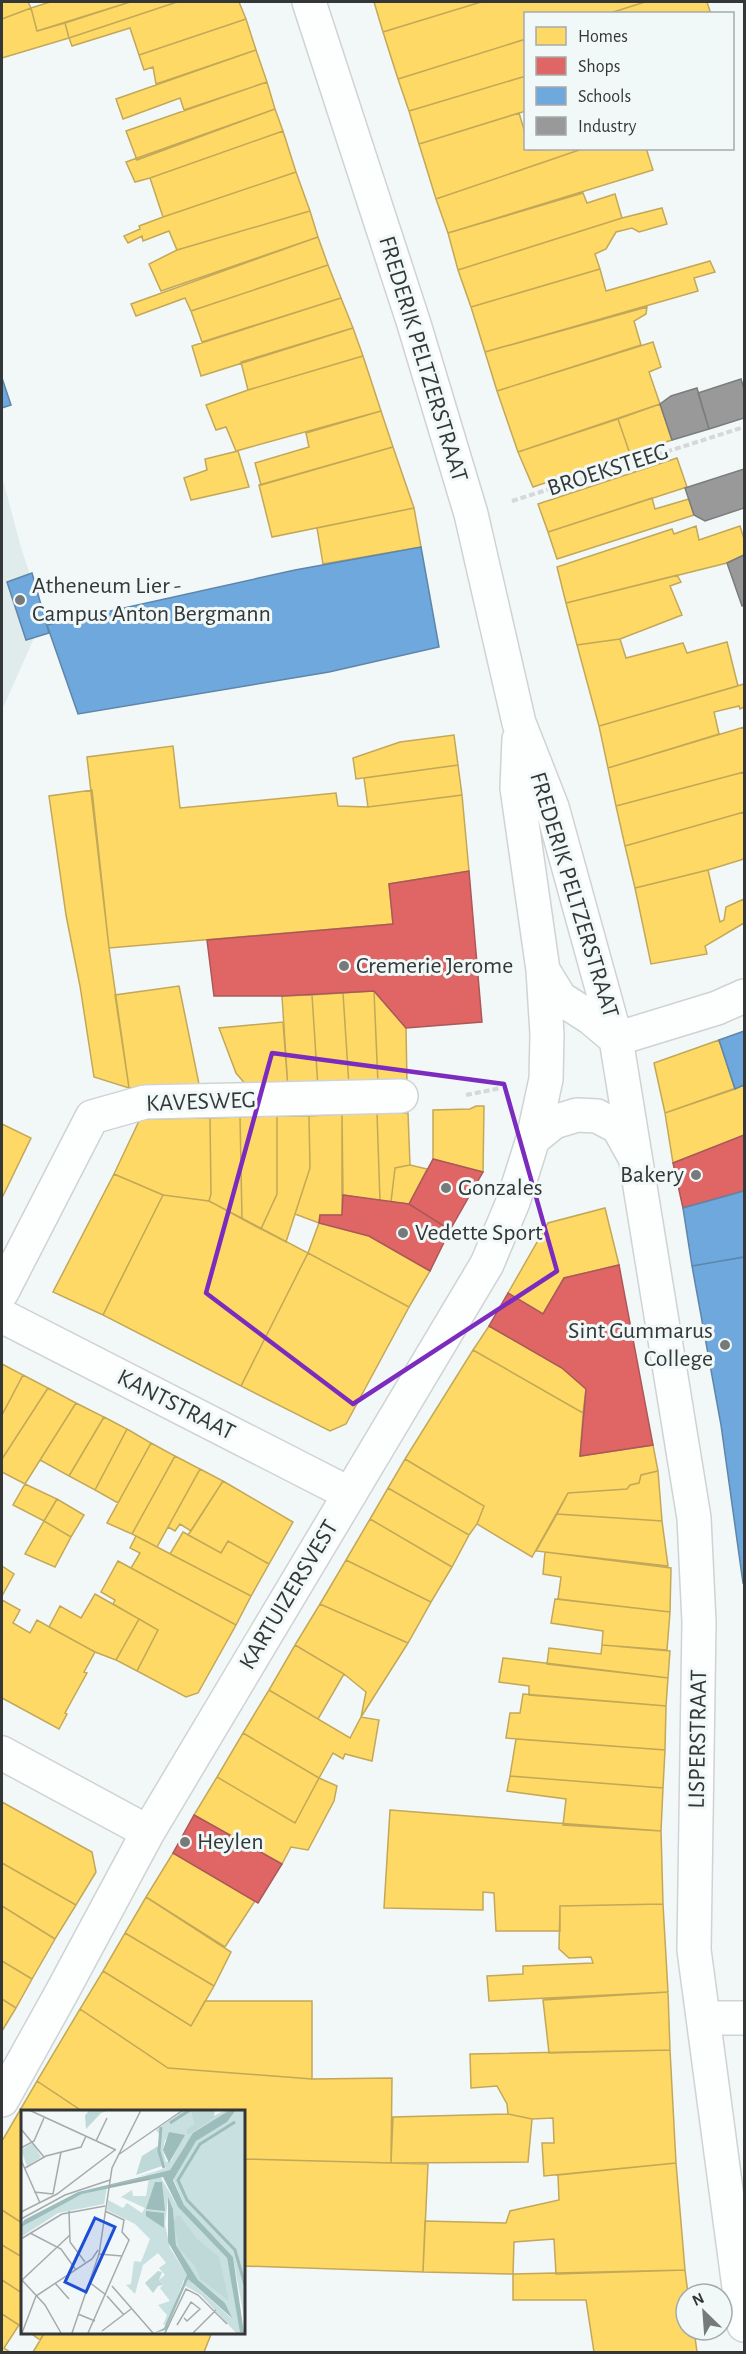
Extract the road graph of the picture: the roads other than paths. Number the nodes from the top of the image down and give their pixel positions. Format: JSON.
{"nodes":[{"id":1,"x":309,"y":2,"type":"edge"},
{"id":2,"x":519,"y":723,"type":"junction"},
{"id":3,"x":543,"y":970,"type":"junction"},
{"id":4,"x":744,"y":996,"type":"edge"},
{"id":5,"x":616,"y":1040,"type":"junction"},
{"id":6,"x":546,"y":1078,"type":"joint"},
{"id":7,"x":401,"y":1096,"type":"dead end"},
{"id":8,"x":533,"y":1139,"type":"junction"},
{"id":9,"x":634,"y":1156,"type":"junction"},
{"id":10,"x":2,"y":1292,"type":"edge"},
{"id":11,"x":2,"y":1316,"type":"edge"},
{"id":12,"x":350,"y":1494,"type":"junction"},
{"id":13,"x":2,"y":1753,"type":"edge"},
{"id":14,"x":148,"y":1832,"type":"junction"},
{"id":15,"x":703,"y":2018,"type":"junction"},
{"id":16,"x":744,"y":2018,"type":"edge"},
{"id":17,"x":2,"y":2100,"type":"edge"},
{"id":18,"x":744,"y":2325,"type":"edge"}],
"edges":[{"from":1,"to":2,"type":"street","name":"FREDERIK PELTZERSTRAAT"},
{"from":2,"to":3,"type":"street","name":"FREDERIK PELTZERSTRAAT"},
{"from":2,"to":5,"type":"street","name":"FREDERIK PELTZERSTRAAT"},
{"from":3,"to":5,"type":"street","name":"FREDERIK PELTZERSTRAAT"},
{"from":3,"to":6,"type":"street","name":"FREDERIK PELTZERSTRAAT"},
{"from":4,"to":5,"type":"street"},
{"from":5,"to":9,"type":"street","name":"LISPERSTRAAT"},
{"from":6,"to":8,"type":"street","name":"KARTUIZERSVEST"},
{"from":7,"to":10,"type":"street","name":"KAVESWEG"},
{"from":8,"to":9,"type":"street","name":"LISPERSTRAAT"},
{"from":8,"to":12,"type":"street","name":"KARTUIZERSVEST"},
{"from":9,"to":15,"type":"street","name":"LISPERSTRAAT"},
{"from":11,"to":12,"type":"street","name":"KANTSTRAAT"},
{"from":12,"to":14,"type":"street","name":"KARTUIZERSVEST"},
{"from":13,"to":14,"type":"street"},
{"from":14,"to":17,"type":"street","name":"KARTUIZERSVEST"},
{"from":15,"to":16,"type":"street"},
{"from":15,"to":18,"type":"street","name":"LISPERSTRAAT"}]}
